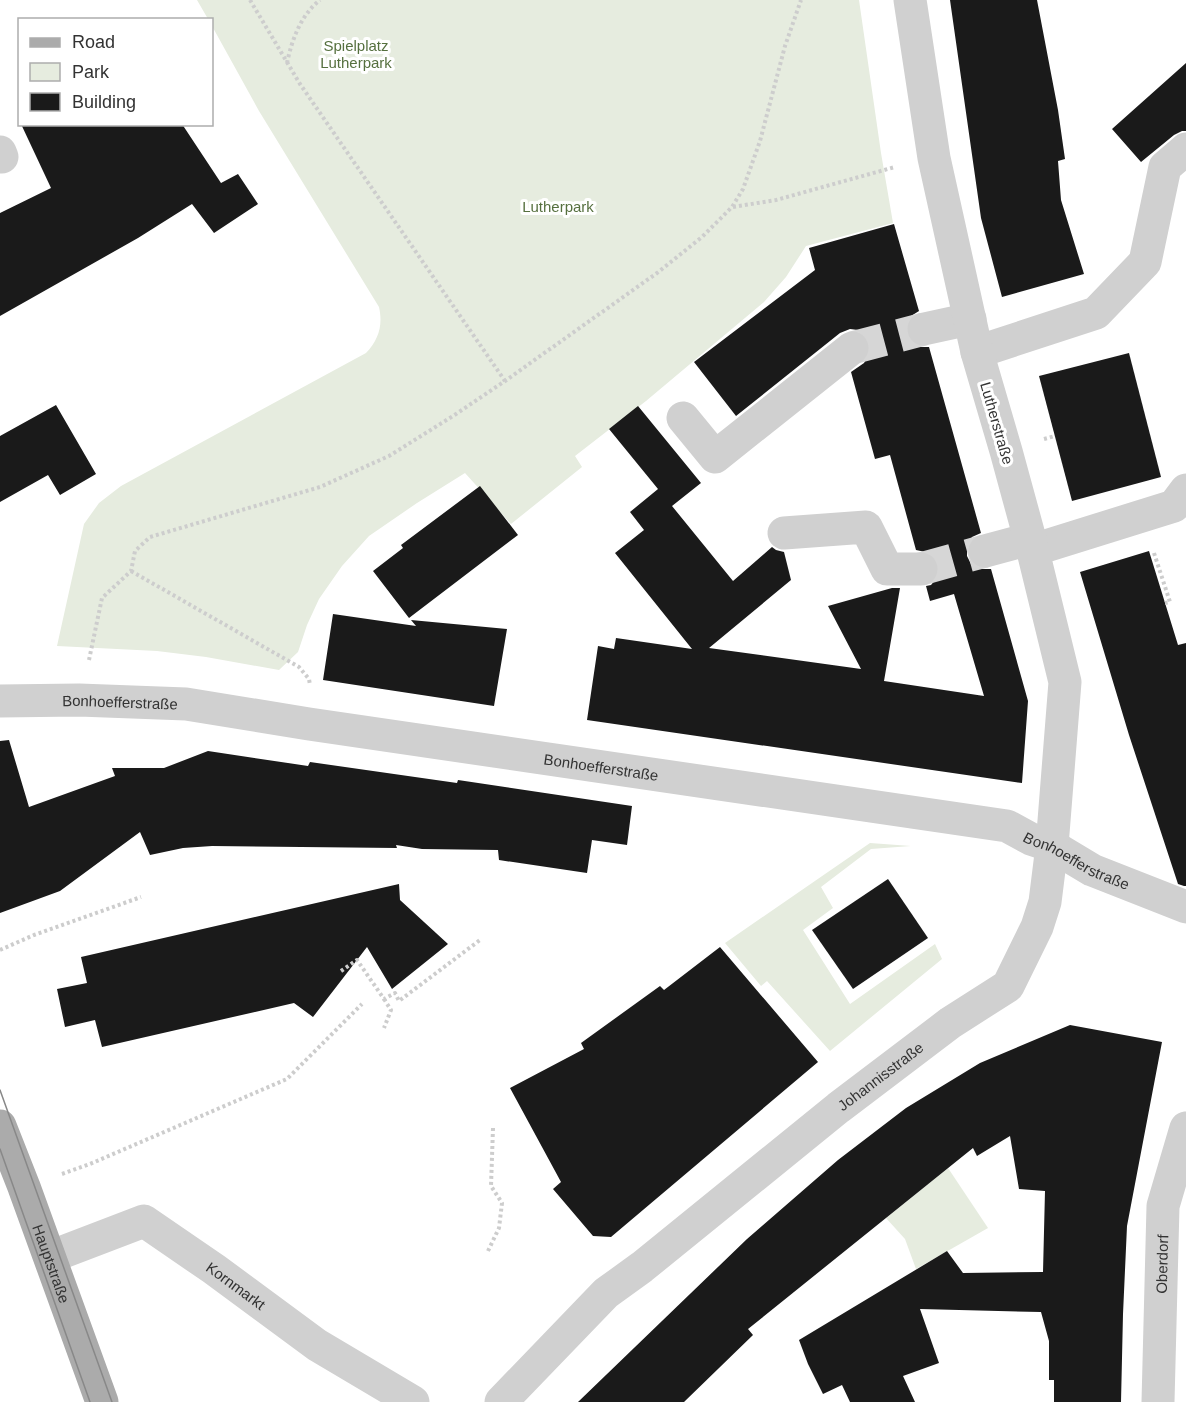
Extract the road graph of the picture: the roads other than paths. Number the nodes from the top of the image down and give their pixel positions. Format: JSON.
{"nodes":[{"id":1,"x":910,"y":0,"type":"edge"},
{"id":2,"x":1186,"y":149,"type":"edge"},
{"id":3,"x":970,"y":319,"type":"junction"},
{"id":4,"x":924,"y":329,"type":"tunnel mouth"},
{"id":5,"x":852,"y":348,"type":"tunnel mouth"},
{"id":6,"x":977,"y":352,"type":"junction"},
{"id":7,"x":683,"y":418,"type":"dead end"},
{"id":8,"x":1186,"y":490,"type":"edge"},
{"id":9,"x":784,"y":533,"type":"dead end"},
{"id":10,"x":1031,"y":544,"type":"junction"},
{"id":11,"x":986,"y":551,"type":"tunnel mouth"},
{"id":12,"x":921,"y":569,"type":"tunnel mouth"},
{"id":13,"x":0,"y":701,"type":"edge"},
{"id":14,"x":1052,"y":846,"type":"junction"},
{"id":15,"x":1186,"y":907,"type":"edge"},
{"id":16,"x":0,"y":1126,"type":"edge"},
{"id":17,"x":1186,"y":1128,"type":"edge"},
{"id":18,"x":50,"y":1257,"type":"junction"},
{"id":19,"x":1174,"y":1288,"type":"edge"},
{"id":20,"x":102,"y":1402,"type":"edge"},
{"id":21,"x":413,"y":1402,"type":"edge"},
{"id":22,"x":501,"y":1402,"type":"edge"},
{"id":23,"x":1158,"y":1402,"type":"edge"}],
"edges":[{"from":1,"to":3,"type":"street","name":"Lutherstraße"},
{"from":2,"to":6,"type":"street"},
{"from":3,"to":4,"type":"street"},
{"from":3,"to":6,"type":"street","name":"Lutherstraße"},
{"from":5,"to":7,"type":"street"},
{"from":6,"to":10,"type":"street","name":"Lutherstraße"},
{"from":8,"to":10,"type":"street"},
{"from":9,"to":12,"type":"street"},
{"from":10,"to":11,"type":"street"},
{"from":10,"to":14,"type":"street","name":"Lutherstraße"},
{"from":13,"to":14,"type":"street","name":"Bonhoefferstraße"},
{"from":14,"to":15,"type":"street","name":"Bonhoefferstraße"},
{"from":14,"to":22,"type":"street","name":"Johannisstraße"},
{"from":16,"to":18,"type":"main road","name":"Hauptstraße"},
{"from":17,"to":19,"type":"street","name":"Oberdorf"},
{"from":18,"to":20,"type":"main road","name":"Hauptstraße"},
{"from":18,"to":21,"type":"street","name":"Kornmarkt"},
{"from":19,"to":23,"type":"street","name":"Oberdorf"}]}
